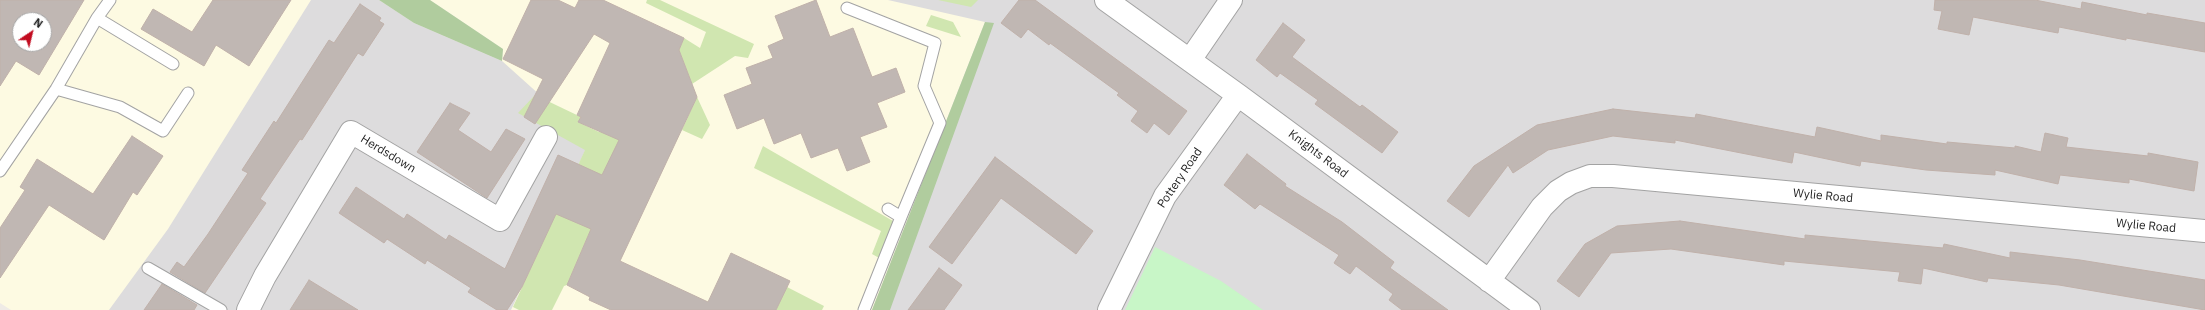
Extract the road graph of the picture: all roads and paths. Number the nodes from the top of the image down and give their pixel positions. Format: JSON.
{"nodes":[{"id":1,"x":110,"y":0,"type":"edge"},
{"id":2,"x":1106,"y":0,"type":"edge"},
{"id":3,"x":1231,"y":0,"type":"edge"},
{"id":4,"x":847,"y":8,"type":"dead end"},
{"id":5,"x":97,"y":18,"type":"junction"},
{"id":6,"x":1190,"y":60,"type":"junction"},
{"id":7,"x":173,"y":64,"type":"dead end"},
{"id":8,"x":56,"y":89,"type":"junction"},
{"id":9,"x":188,"y":94,"type":"dead end"},
{"id":10,"x":1238,"y":95,"type":"junction"},
{"id":11,"x":546,"y":137,"type":"dead end"},
{"id":12,"x":0,"y":171,"type":"edge"},
{"id":13,"x":888,"y":209,"type":"dead end"},
{"id":14,"x":901,"y":217,"type":"junction"},
{"id":15,"x":2205,"y":231,"type":"edge"},
{"id":16,"x":148,"y":268,"type":"dead end"},
{"id":17,"x":1489,"y":281,"type":"junction"},
{"id":18,"x":221,"y":310,"type":"edge"},
{"id":19,"x":248,"y":310,"type":"edge"},
{"id":20,"x":864,"y":310,"type":"edge"},
{"id":21,"x":1109,"y":310,"type":"edge"},
{"id":22,"x":1529,"y":310,"type":"edge"}],
"edges":[{"from":1,"to":5,"type":"lane"},
{"from":2,"to":6,"type":"street","name":"Knights Road"},
{"from":3,"to":6,"type":"street"},
{"from":4,"to":14,"type":"lane"},
{"from":5,"to":7,"type":"lane"},
{"from":5,"to":8,"type":"lane"},
{"from":6,"to":10,"type":"street","name":"Knights Road"},
{"from":8,"to":9,"type":"lane"},
{"from":8,"to":12,"type":"lane"},
{"from":10,"to":17,"type":"street","name":"Knights Road"},
{"from":10,"to":21,"type":"street","name":"Pottery Road"},
{"from":11,"to":19,"type":"street","name":"Herdsdown"},
{"from":13,"to":14,"type":"lane"},
{"from":14,"to":20,"type":"lane"},
{"from":15,"to":17,"type":"street","name":"Wylie Road"},
{"from":16,"to":18,"type":"lane"},
{"from":17,"to":22,"type":"street","name":"Knights Road"}]}
